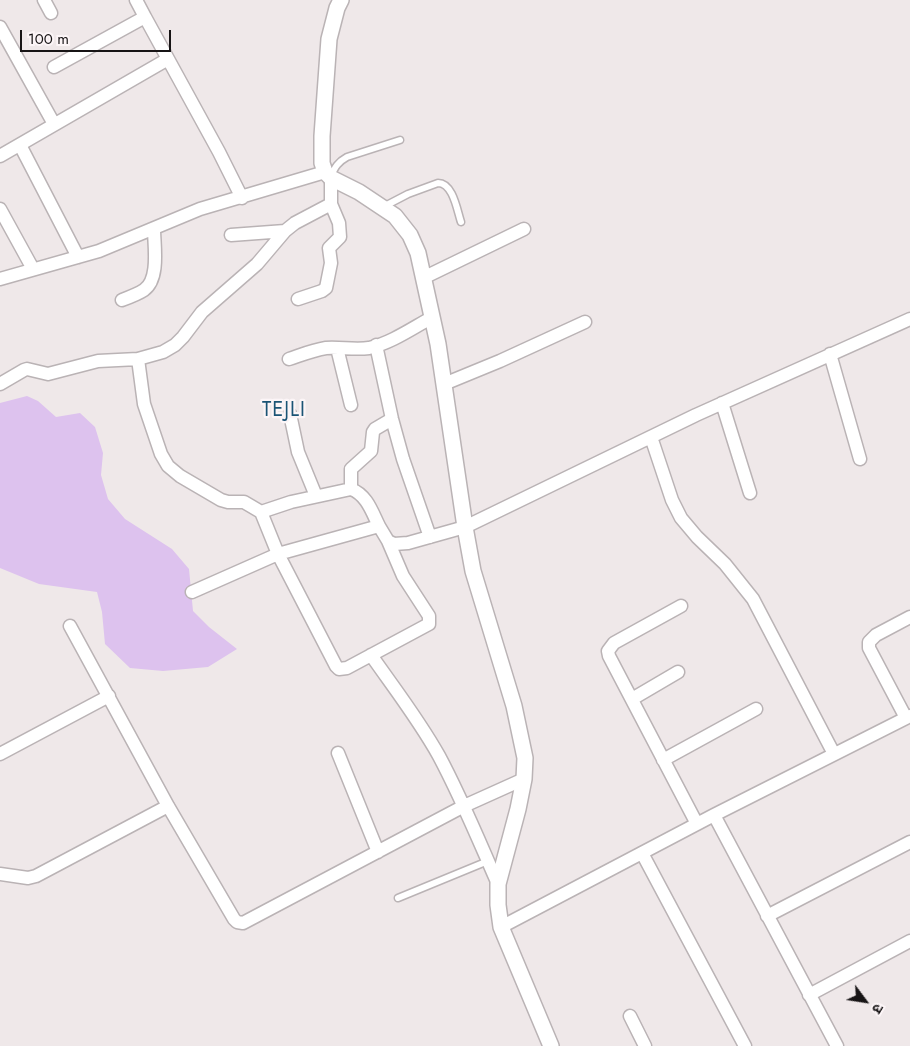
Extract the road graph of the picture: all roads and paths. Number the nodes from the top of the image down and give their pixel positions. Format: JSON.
{"nodes":[{"id":1,"x":44,"y":0,"type":"edge"},
{"id":2,"x":136,"y":0,"type":"edge"},
{"id":3,"x":340,"y":0,"type":"edge"},
{"id":4,"x":51,"y":14,"type":"dead end"},
{"id":5,"x":145,"y":17,"type":"junction"},
{"id":6,"x":0,"y":27,"type":"edge"},
{"id":7,"x":168,"y":59,"type":"junction"},
{"id":8,"x":54,"y":67,"type":"dead end"},
{"id":9,"x":54,"y":124,"type":"junction"},
{"id":10,"x":400,"y":140,"type":"dead end"},
{"id":11,"x":20,"y":145,"type":"junction"},
{"id":12,"x":2,"y":151,"type":"edge"},
{"id":13,"x":328,"y":175,"type":"junction"},
{"id":14,"x":242,"y":198,"type":"junction"},
{"id":15,"x":331,"y":204,"type":"junction"},
{"id":16,"x":382,"y":208,"type":"junction"},
{"id":17,"x":0,"y":209,"type":"edge"},
{"id":18,"x":461,"y":222,"type":"dead end"},
{"id":19,"x":154,"y":229,"type":"junction"},
{"id":20,"x":524,"y":229,"type":"dead end"},
{"id":21,"x":285,"y":232,"type":"junction"},
{"id":22,"x":231,"y":235,"type":"dead end"},
{"id":23,"x":78,"y":257,"type":"junction"},
{"id":24,"x":33,"y":269,"type":"junction"},
{"id":25,"x":423,"y":278,"type":"junction"},
{"id":26,"x":0,"y":279,"type":"edge"},
{"id":27,"x":298,"y":298,"type":"dead end"},
{"id":28,"x":122,"y":300,"type":"dead end"},
{"id":29,"x":431,"y":318,"type":"junction"},
{"id":30,"x":910,"y":319,"type":"edge"},
{"id":31,"x":585,"y":322,"type":"dead end"},
{"id":32,"x":376,"y":345,"type":"junction"},
{"id":33,"x":337,"y":348,"type":"junction"},
{"id":34,"x":830,"y":354,"type":"junction"},
{"id":35,"x":138,"y":359,"type":"junction"},
{"id":36,"x":289,"y":359,"type":"dead end"},
{"id":37,"x":0,"y":384,"type":"edge"},
{"id":38,"x":444,"y":384,"type":"junction"},
{"id":39,"x":722,"y":403,"type":"junction"},
{"id":40,"x":351,"y":405,"type":"dead end"},
{"id":41,"x":290,"y":414,"type":"dead end"},
{"id":42,"x":392,"y":419,"type":"junction"},
{"id":43,"x":651,"y":437,"type":"junction"},
{"id":44,"x":860,"y":459,"type":"dead end"},
{"id":45,"x":351,"y":490,"type":"junction"},
{"id":46,"x":750,"y":493,"type":"dead end"},
{"id":47,"x":316,"y":496,"type":"junction"},
{"id":48,"x":261,"y":512,"type":"junction"},
{"id":49,"x":379,"y":526,"type":"junction"},
{"id":50,"x":465,"y":527,"type":"junction"},
{"id":51,"x":430,"y":537,"type":"junction"},
{"id":52,"x":388,"y":541,"type":"junction"},
{"id":53,"x":278,"y":554,"type":"junction"},
{"id":54,"x":192,"y":592,"type":"dead end"},
{"id":55,"x":681,"y":606,"type":"dead end"},
{"id":56,"x":910,"y":617,"type":"edge"},
{"id":57,"x":70,"y":626,"type":"dead end"},
{"id":58,"x":371,"y":655,"type":"junction"},
{"id":59,"x":678,"y":672,"type":"dead end"},
{"id":60,"x":109,"y":696,"type":"junction"},
{"id":61,"x":632,"y":699,"type":"junction"},
{"id":62,"x":756,"y":709,"type":"dead end"},
{"id":63,"x":908,"y":717,"type":"edge"},
{"id":64,"x":338,"y":753,"type":"dead end"},
{"id":65,"x":0,"y":754,"type":"edge"},
{"id":66,"x":834,"y":754,"type":"junction"},
{"id":67,"x":663,"y":760,"type":"junction"},
{"id":68,"x":524,"y":779,"type":"junction"},
{"id":69,"x":168,"y":806,"type":"junction"},
{"id":70,"x":464,"y":806,"type":"junction"},
{"id":71,"x":714,"y":816,"type":"junction"},
{"id":72,"x":697,"y":824,"type":"junction"},
{"id":73,"x":910,"y":842,"type":"edge"},
{"id":74,"x":378,"y":852,"type":"junction"},
{"id":75,"x":642,"y":853,"type":"junction"},
{"id":76,"x":488,"y":862,"type":"junction"},
{"id":77,"x":0,"y":874,"type":"edge"},
{"id":78,"x":498,"y":884,"type":"junction"},
{"id":79,"x":398,"y":898,"type":"dead end"},
{"id":80,"x":767,"y":916,"type":"junction"},
{"id":81,"x":501,"y":927,"type":"junction"},
{"id":82,"x":910,"y":941,"type":"edge"},
{"id":83,"x":809,"y":995,"type":"junction"},
{"id":84,"x":630,"y":1016,"type":"dead end"},
{"id":85,"x":551,"y":1046,"type":"edge"},
{"id":86,"x":645,"y":1046,"type":"edge"},
{"id":87,"x":745,"y":1046,"type":"edge"},
{"id":88,"x":837,"y":1046,"type":"edge"}],
"edges":[{"from":1,"to":4,"type":"street"},
{"from":2,"to":5,"type":"street"},
{"from":3,"to":13,"type":"street"},
{"from":5,"to":7,"type":"street"},
{"from":5,"to":8,"type":"street"},
{"from":6,"to":9,"type":"street"},
{"from":7,"to":9,"type":"street"},
{"from":7,"to":14,"type":"street"},
{"from":9,"to":11,"type":"street"},
{"from":10,"to":13,"type":"lane"},
{"from":11,"to":12,"type":"street"},
{"from":11,"to":23,"type":"street"},
{"from":13,"to":14,"type":"street"},
{"from":13,"to":15,"type":"street"},
{"from":13,"to":16,"type":"street"},
{"from":14,"to":19,"type":"street"},
{"from":15,"to":21,"type":"street"},
{"from":15,"to":27,"type":"street"},
{"from":16,"to":18,"type":"lane"},
{"from":16,"to":25,"type":"street"},
{"from":17,"to":24,"type":"street"},
{"from":19,"to":23,"type":"street"},
{"from":19,"to":28,"type":"street"},
{"from":20,"to":25,"type":"street"},
{"from":21,"to":22,"type":"street"},
{"from":21,"to":35,"type":"street"},
{"from":23,"to":24,"type":"street"},
{"from":24,"to":26,"type":"street"},
{"from":25,"to":29,"type":"street"},
{"from":29,"to":32,"type":"street"},
{"from":29,"to":38,"type":"street"},
{"from":30,"to":34,"type":"street"},
{"from":31,"to":38,"type":"street"},
{"from":32,"to":33,"type":"street"},
{"from":32,"to":42,"type":"street"},
{"from":33,"to":36,"type":"street"},
{"from":33,"to":40,"type":"street"},
{"from":34,"to":39,"type":"street"},
{"from":34,"to":44,"type":"street"},
{"from":35,"to":37,"type":"street"},
{"from":35,"to":48,"type":"street"},
{"from":38,"to":50,"type":"street"},
{"from":39,"to":43,"type":"street"},
{"from":39,"to":46,"type":"street"},
{"from":41,"to":47,"type":"street"},
{"from":42,"to":45,"type":"street"},
{"from":42,"to":51,"type":"street"},
{"from":43,"to":50,"type":"street"},
{"from":43,"to":66,"type":"street"},
{"from":45,"to":47,"type":"street"},
{"from":45,"to":49,"type":"street"},
{"from":47,"to":48,"type":"street"},
{"from":48,"to":53,"type":"street"},
{"from":49,"to":52,"type":"street"},
{"from":49,"to":53,"type":"street"},
{"from":50,"to":51,"type":"street"},
{"from":50,"to":68,"type":"street"},
{"from":51,"to":52,"type":"street"},
{"from":52,"to":58,"type":"street"},
{"from":53,"to":54,"type":"street"},
{"from":53,"to":58,"type":"street"},
{"from":55,"to":61,"type":"street"},
{"from":56,"to":63,"type":"street"},
{"from":57,"to":60,"type":"street"},
{"from":58,"to":70,"type":"street"},
{"from":59,"to":61,"type":"street"},
{"from":60,"to":65,"type":"street"},
{"from":60,"to":69,"type":"street"},
{"from":61,"to":67,"type":"street"},
{"from":62,"to":67,"type":"street"},
{"from":63,"to":66,"type":"street"},
{"from":64,"to":74,"type":"street"},
{"from":66,"to":71,"type":"street"},
{"from":67,"to":72,"type":"street"},
{"from":68,"to":70,"type":"street"},
{"from":68,"to":78,"type":"street"},
{"from":69,"to":74,"type":"street"},
{"from":69,"to":77,"type":"street"},
{"from":70,"to":74,"type":"street"},
{"from":70,"to":76,"type":"street"},
{"from":71,"to":72,"type":"street"},
{"from":71,"to":80,"type":"street"},
{"from":72,"to":75,"type":"street"},
{"from":73,"to":80,"type":"street"},
{"from":75,"to":81,"type":"street"},
{"from":75,"to":87,"type":"street"},
{"from":76,"to":78,"type":"street"},
{"from":76,"to":79,"type":"lane"},
{"from":78,"to":81,"type":"street"},
{"from":80,"to":83,"type":"street"},
{"from":81,"to":85,"type":"street"},
{"from":82,"to":83,"type":"street"},
{"from":83,"to":88,"type":"street"},
{"from":84,"to":86,"type":"street"}]}
